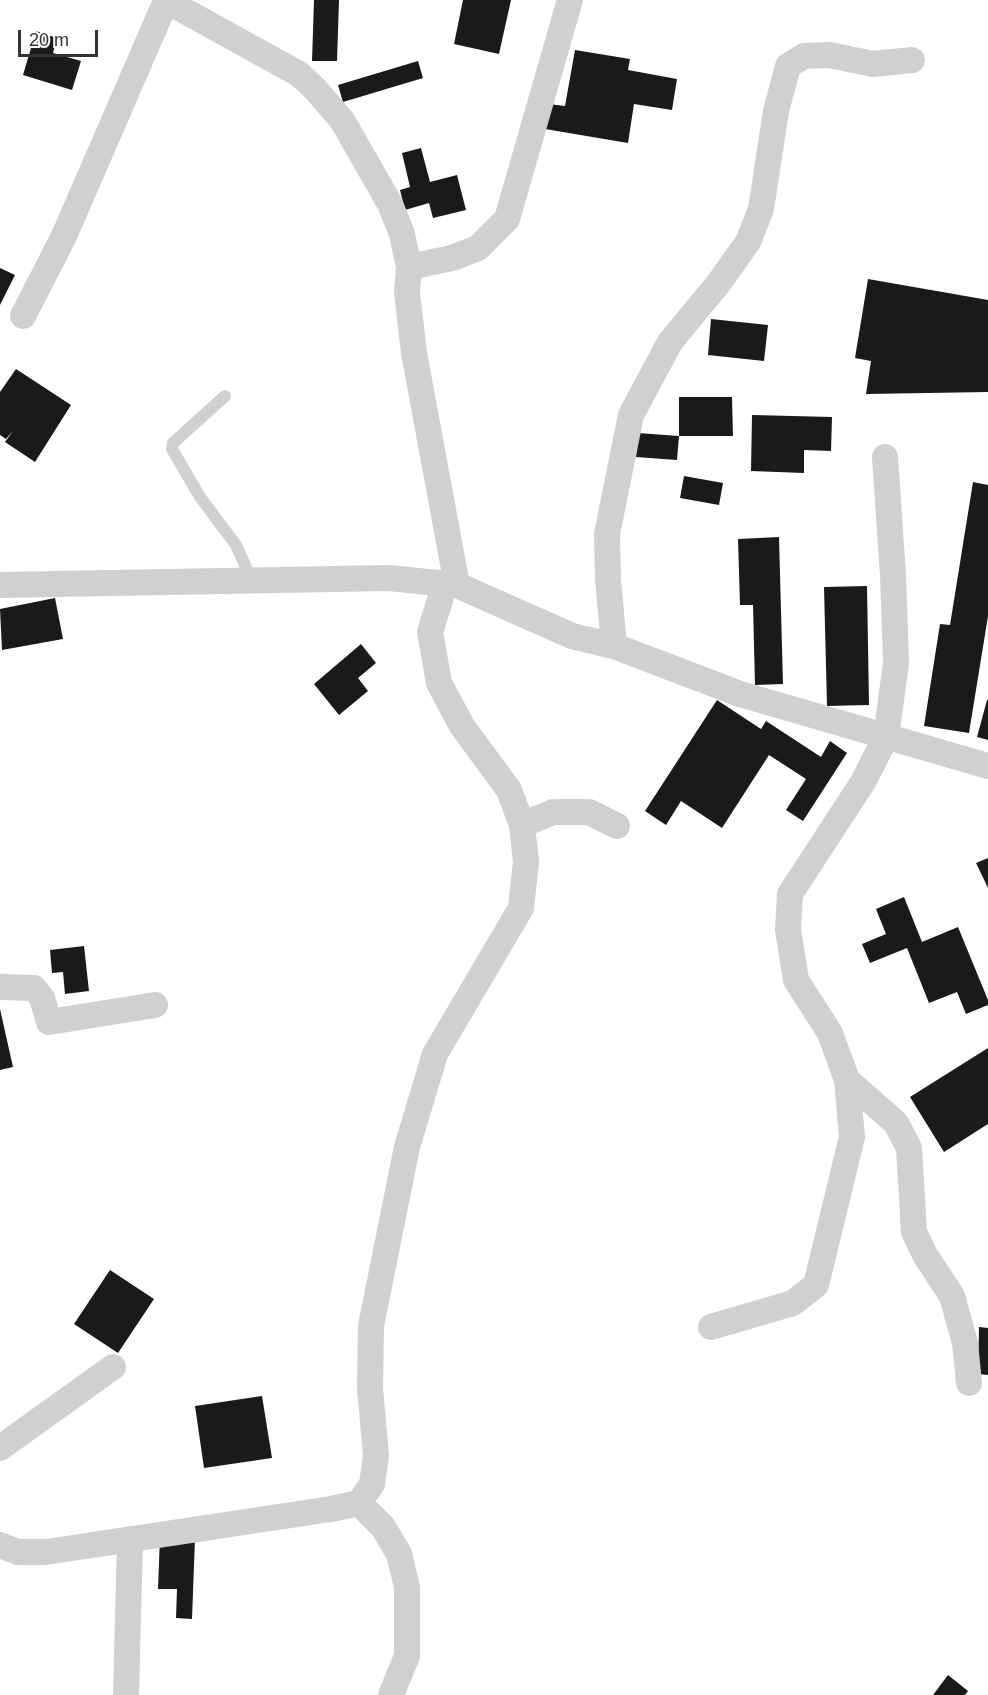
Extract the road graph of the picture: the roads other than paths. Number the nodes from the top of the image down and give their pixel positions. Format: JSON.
{"nodes":[{"id":1,"x":570,"y":0,"type":"edge"},
{"id":2,"x":166,"y":1,"type":"edge"},
{"id":3,"x":912,"y":60,"type":"dead end"},
{"id":4,"x":409,"y":267,"type":"junction"},
{"id":5,"x":23,"y":316,"type":"dead end"},
{"id":6,"x":225,"y":396,"type":"dead end"},
{"id":7,"x":885,"y":457,"type":"dead end"},
{"id":8,"x":252,"y":581,"type":"junction"},
{"id":9,"x":0,"y":585,"type":"edge"},
{"id":10,"x":451,"y":585,"type":"junction"},
{"id":11,"x":614,"y":646,"type":"junction"},
{"id":12,"x":886,"y":737,"type":"junction"},
{"id":13,"x":988,"y":766,"type":"edge"},
{"id":14,"x":522,"y":825,"type":"junction"},
{"id":15,"x":617,"y":826,"type":"dead end"},
{"id":16,"x":0,"y":987,"type":"edge"},
{"id":17,"x":155,"y":1005,"type":"dead end"},
{"id":18,"x":847,"y":1080,"type":"junction"},
{"id":19,"x":711,"y":1327,"type":"dead end"},
{"id":20,"x":112,"y":1367,"type":"dead end"},
{"id":21,"x":969,"y":1383,"type":"dead end"},
{"id":22,"x":0,"y":1448,"type":"edge"},
{"id":23,"x":358,"y":1503,"type":"junction"},
{"id":24,"x":130,"y":1539,"type":"junction"},
{"id":25,"x":0,"y":1545,"type":"edge"},
{"id":26,"x":126,"y":1695,"type":"edge"},
{"id":27,"x":391,"y":1695,"type":"edge"}],
"edges":[{"from":1,"to":4,"type":"street"},
{"from":2,"to":4,"type":"street"},
{"from":2,"to":5,"type":"street"},
{"from":3,"to":11,"type":"street"},
{"from":4,"to":10,"type":"street"},
{"from":6,"to":8,"type":"lane"},
{"from":7,"to":12,"type":"street"},
{"from":8,"to":9,"type":"street"},
{"from":8,"to":10,"type":"street"},
{"from":10,"to":11,"type":"street"},
{"from":10,"to":14,"type":"street"},
{"from":11,"to":12,"type":"street"},
{"from":12,"to":13,"type":"street"},
{"from":12,"to":18,"type":"street"},
{"from":14,"to":15,"type":"street"},
{"from":14,"to":23,"type":"street"},
{"from":16,"to":17,"type":"street"},
{"from":18,"to":19,"type":"street"},
{"from":18,"to":21,"type":"street"},
{"from":20,"to":22,"type":"street"},
{"from":23,"to":24,"type":"street"},
{"from":23,"to":27,"type":"street"},
{"from":24,"to":25,"type":"street"},
{"from":24,"to":26,"type":"street"}]}
